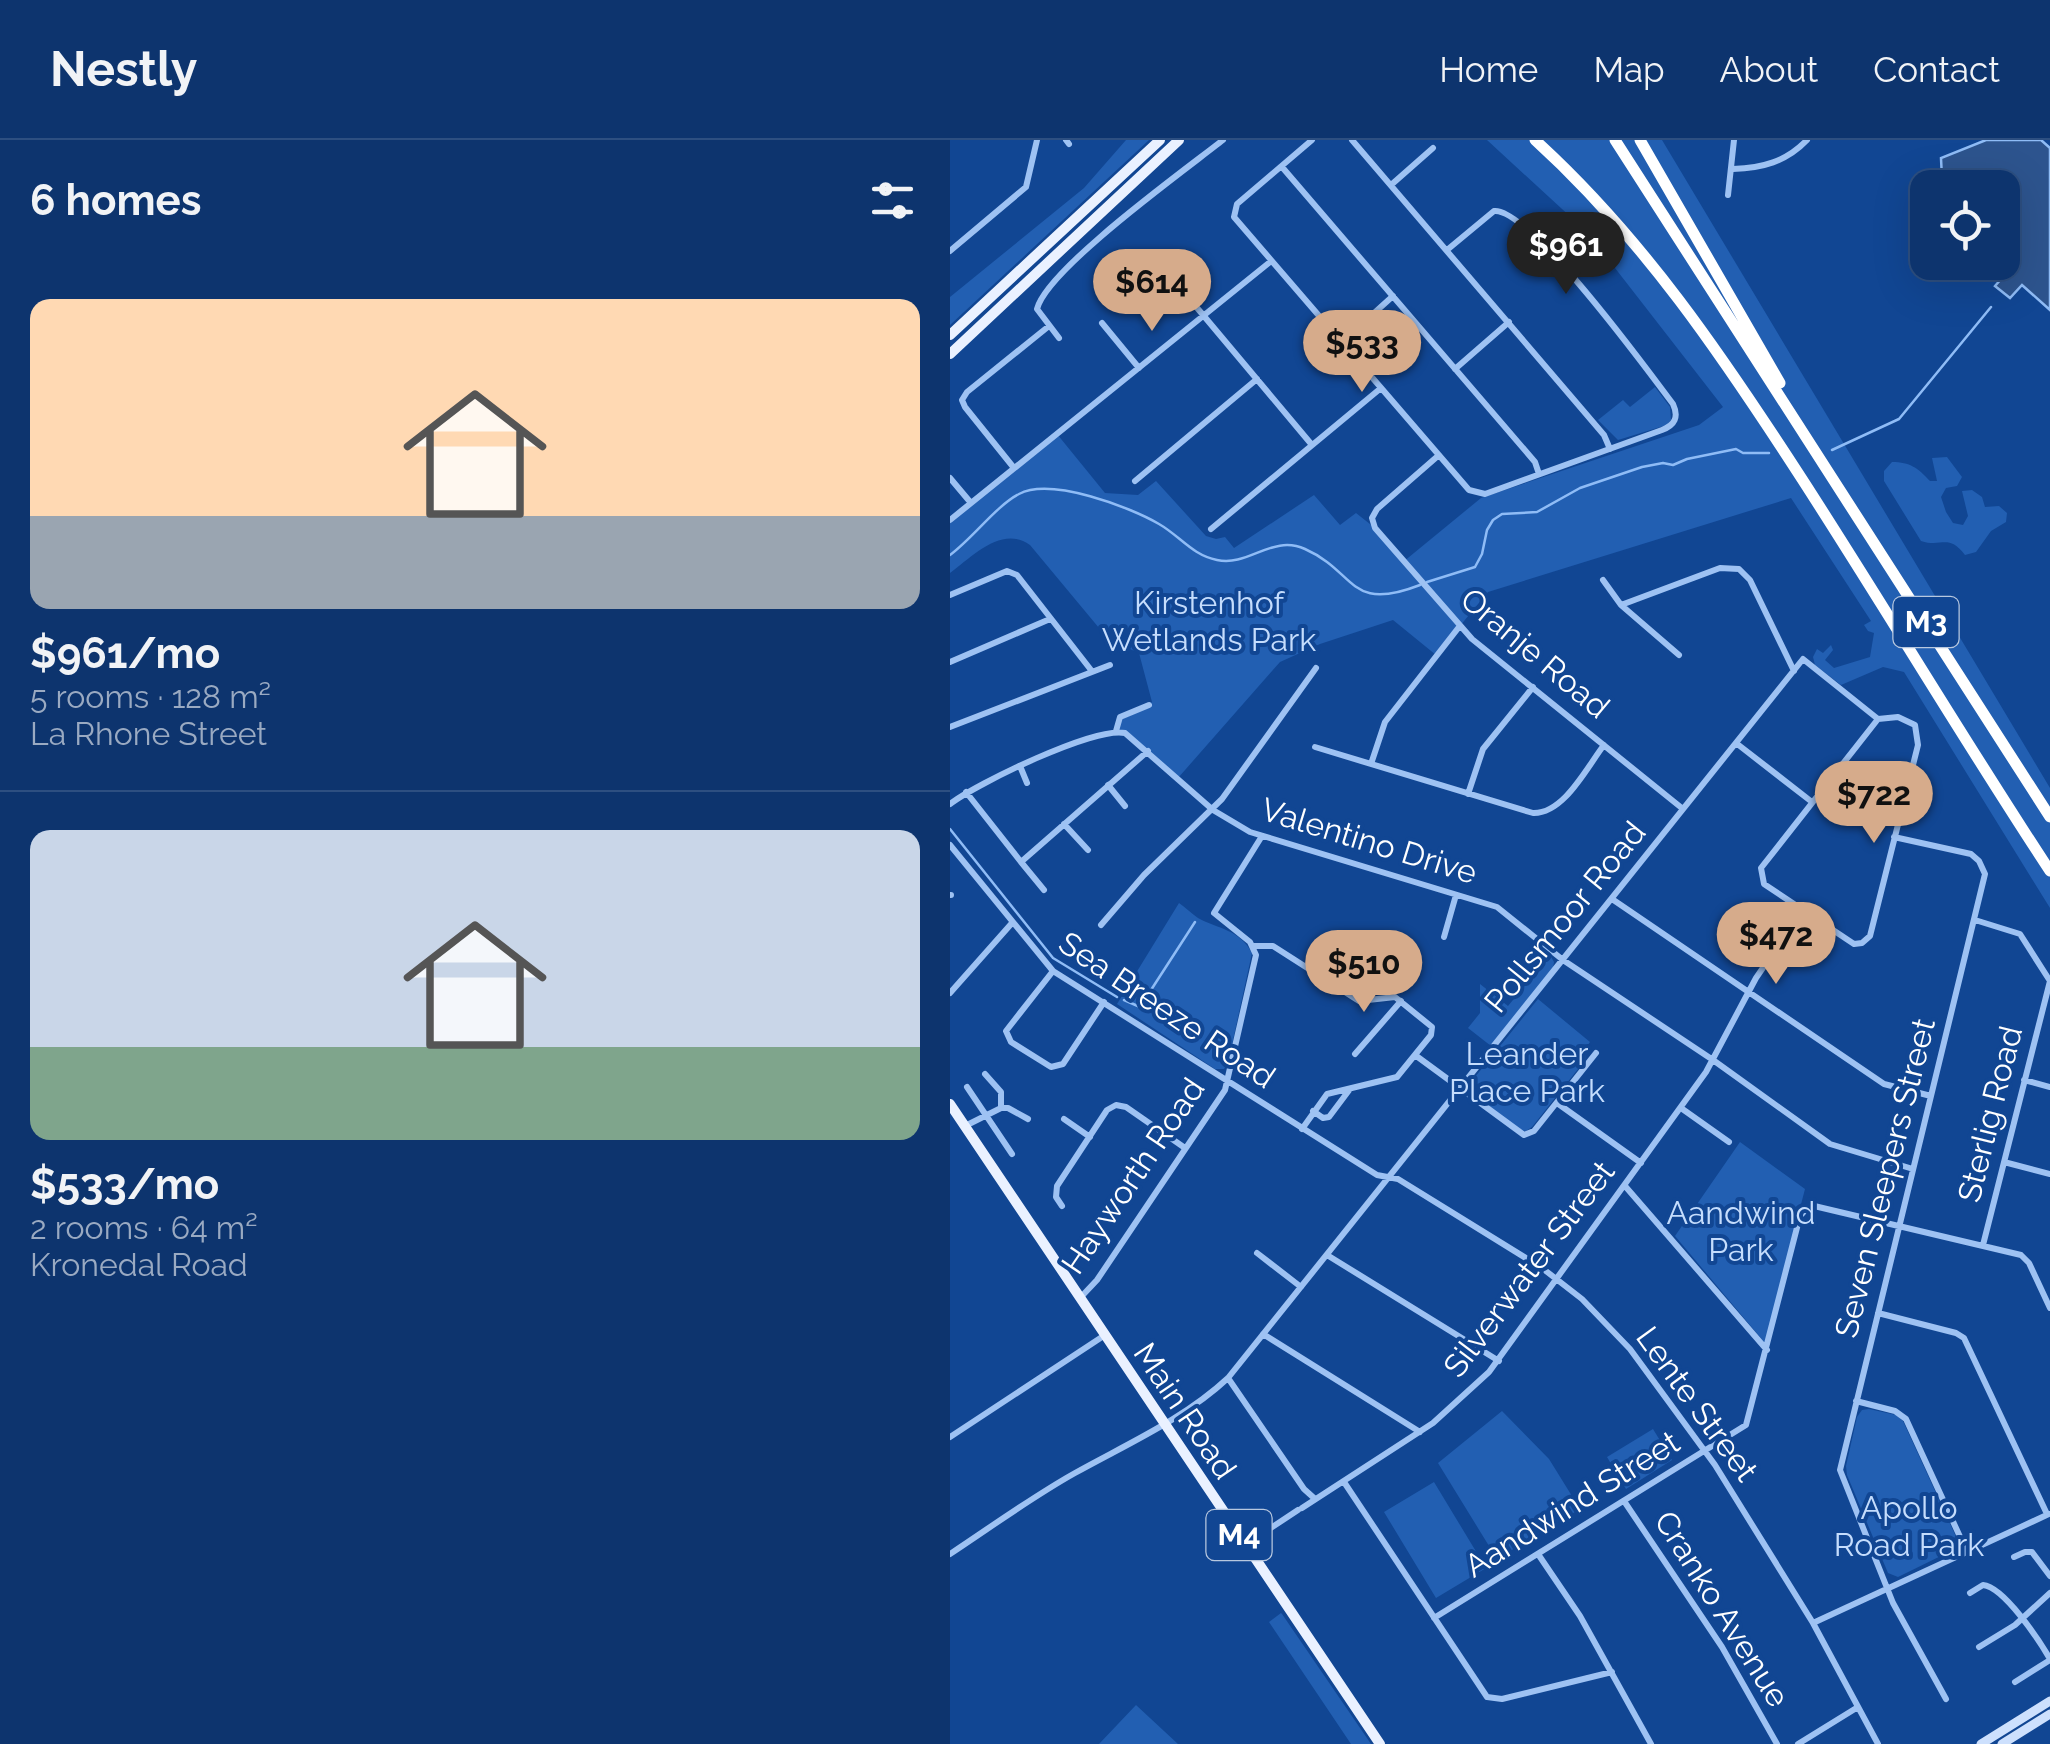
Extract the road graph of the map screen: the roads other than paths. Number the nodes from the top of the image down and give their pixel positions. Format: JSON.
{"nodes":[{"id":1,"x":1036,"y":140,"type":"edge"},
{"id":2,"x":1160,"y":140,"type":"edge"},
{"id":3,"x":1179,"y":140,"type":"edge"},
{"id":4,"x":1222,"y":140,"type":"edge"},
{"id":5,"x":1312,"y":140,"type":"edge"},
{"id":6,"x":1352,"y":140,"type":"edge"},
{"id":7,"x":1535,"y":140,"type":"edge"},
{"id":8,"x":1615,"y":140,"type":"edge"},
{"id":9,"x":1640,"y":140,"type":"edge"},
{"id":10,"x":1734,"y":140,"type":"edge"},
{"id":11,"x":1807,"y":140,"type":"edge"},
{"id":12,"x":1434,"y":148,"type":"dead end"},
{"id":13,"x":1282,"y":166,"type":"junction"},
{"id":14,"x":1732,"y":169,"type":"junction"},
{"id":15,"x":1391,"y":185,"type":"junction"},
{"id":16,"x":1728,"y":195,"type":"dead end"},
{"id":17,"x":1447,"y":250,"type":"junction"},
{"id":18,"x":950,"y":251,"type":"edge"},
{"id":19,"x":1270,"y":262,"type":"junction"},
{"id":20,"x":1166,"y":272,"type":"dead end"},
{"id":21,"x":1393,"y":296,"type":"junction"},
{"id":22,"x":1204,"y":316,"type":"junction"},
{"id":23,"x":1509,"y":322,"type":"junction"},
{"id":24,"x":1102,"y":323,"type":"dead end"},
{"id":25,"x":1048,"y":326,"type":"junction"},
{"id":26,"x":950,"y":335,"type":"edge"},
{"id":27,"x":1059,"y":338,"type":"dead end"},
{"id":28,"x":1342,"y":343,"type":"junction"},
{"id":29,"x":950,"y":354,"type":"edge"},
{"id":30,"x":1139,"y":368,"type":"junction"},
{"id":31,"x":1456,"y":369,"type":"junction"},
{"id":32,"x":1257,"y":379,"type":"junction"},
{"id":33,"x":1381,"y":388,"type":"junction"},
{"id":34,"x":1801,"y":427,"type":"junction"},
{"id":35,"x":1312,"y":445,"type":"junction"},
{"id":36,"x":1610,"y":449,"type":"junction"},
{"id":37,"x":1438,"y":456,"type":"junction"},
{"id":38,"x":1014,"y":468,"type":"junction"},
{"id":39,"x":1539,"y":474,"type":"junction"},
{"id":40,"x":950,"y":478,"type":"edge"},
{"id":41,"x":1135,"y":481,"type":"dead end"},
{"id":42,"x":970,"y":503,"type":"junction"},
{"id":43,"x":950,"y":520,"type":"edge"},
{"id":44,"x":1210,"y":529,"type":"dead end"},
{"id":45,"x":1603,"y":580,"type":"dead end"},
{"id":46,"x":950,"y":595,"type":"edge"},
{"id":47,"x":1621,"y":605,"type":"junction"},
{"id":48,"x":1050,"y":619,"type":"junction"},
{"id":49,"x":1460,"y":627,"type":"junction"},
{"id":50,"x":1679,"y":655,"type":"dead end"},
{"id":51,"x":950,"y":662,"type":"edge"},
{"id":52,"x":1110,"y":665,"type":"dead end"},
{"id":53,"x":1316,"y":668,"type":"dead end"},
{"id":54,"x":1091,"y":670,"type":"junction"},
{"id":55,"x":1794,"y":671,"type":"junction"},
{"id":56,"x":1533,"y":687,"type":"junction"},
{"id":57,"x":1149,"y":705,"type":"dead end"},
{"id":58,"x":1878,"y":720,"type":"junction"},
{"id":59,"x":950,"y":727,"type":"edge"},
{"id":60,"x":1116,"y":731,"type":"junction"},
{"id":61,"x":1736,"y":743,"type":"junction"},
{"id":62,"x":1604,"y":745,"type":"junction"},
{"id":63,"x":1315,"y":748,"type":"dead end"},
{"id":64,"x":1148,"y":751,"type":"junction"},
{"id":65,"x":1371,"y":764,"type":"junction"},
{"id":66,"x":1020,"y":766,"type":"junction"},
{"id":67,"x":1028,"y":783,"type":"dead end"},
{"id":68,"x":1108,"y":785,"type":"junction"},
{"id":69,"x":966,"y":792,"type":"junction"},
{"id":70,"x":1468,"y":794,"type":"junction"},
{"id":71,"x":1812,"y":802,"type":"junction"},
{"id":72,"x":950,"y":804,"type":"edge"},
{"id":73,"x":1125,"y":806,"type":"dead end"},
{"id":74,"x":1684,"y":809,"type":"junction"},
{"id":75,"x":1213,"y":810,"type":"junction"},
{"id":76,"x":2050,"y":817,"type":"edge"},
{"id":77,"x":1064,"y":824,"type":"junction"},
{"id":78,"x":1262,"y":836,"type":"junction"},
{"id":79,"x":1894,"y":837,"type":"junction"},
{"id":80,"x":950,"y":845,"type":"edge"},
{"id":81,"x":1088,"y":850,"type":"dead end"},
{"id":82,"x":1022,"y":862,"type":"junction"},
{"id":83,"x":2050,"y":870,"type":"edge"},
{"id":84,"x":1044,"y":890,"type":"dead end"},
{"id":85,"x":1456,"y":895,"type":"junction"},
{"id":86,"x":1612,"y":898,"type":"junction"},
{"id":87,"x":1802,"y":910,"type":"junction"},
{"id":88,"x":1975,"y":920,"type":"junction"},
{"id":89,"x":1012,"y":923,"type":"junction"},
{"id":90,"x":1101,"y":926,"type":"dead end"},
{"id":91,"x":1444,"y":937,"type":"dead end"},
{"id":92,"x":1253,"y":946,"type":"junction"},
{"id":93,"x":1563,"y":960,"type":"junction"},
{"id":94,"x":1053,"y":971,"type":"junction"},
{"id":95,"x":1749,"y":991,"type":"junction"},
{"id":96,"x":950,"y":993,"type":"edge"},
{"id":97,"x":1401,"y":1001,"type":"junction"},
{"id":98,"x":1104,"y":1002,"type":"junction"},
{"id":99,"x":1596,"y":1053,"type":"dead end"},
{"id":100,"x":1354,"y":1054,"type":"dead end"},
{"id":101,"x":1416,"y":1055,"type":"junction"},
{"id":102,"x":1713,"y":1060,"type":"junction"},
{"id":103,"x":985,"y":1074,"type":"dead end"},
{"id":104,"x":2024,"y":1080,"type":"junction"},
{"id":105,"x":1227,"y":1082,"type":"junction"},
{"id":106,"x":967,"y":1087,"type":"dead end"},
{"id":107,"x":2050,"y":1087,"type":"edge"},
{"id":108,"x":1351,"y":1088,"type":"junction"},
{"id":109,"x":1460,"y":1089,"type":"junction"},
{"id":110,"x":1932,"y":1096,"type":"junction"},
{"id":111,"x":1557,"y":1103,"type":"junction"},
{"id":112,"x":950,"y":1104,"type":"edge"},
{"id":113,"x":1681,"y":1107,"type":"junction"},
{"id":114,"x":1001,"y":1108,"type":"junction"},
{"id":115,"x":1314,"y":1112,"type":"junction"},
{"id":116,"x":986,"y":1117,"type":"junction"},
{"id":117,"x":1028,"y":1119,"type":"dead end"},
{"id":118,"x":1064,"y":1119,"type":"dead end"},
{"id":119,"x":968,"y":1129,"type":"junction"},
{"id":120,"x":1302,"y":1129,"type":"junction"},
{"id":121,"x":1090,"y":1136,"type":"junction"},
{"id":122,"x":1729,"y":1142,"type":"dead end"},
{"id":123,"x":1185,"y":1148,"type":"junction"},
{"id":124,"x":1012,"y":1154,"type":"dead end"},
{"id":125,"x":2004,"y":1162,"type":"junction"},
{"id":126,"x":1641,"y":1163,"type":"junction"},
{"id":127,"x":1914,"y":1169,"type":"junction"},
{"id":128,"x":2050,"y":1174,"type":"edge"},
{"id":129,"x":1390,"y":1177,"type":"junction"},
{"id":130,"x":1625,"y":1186,"type":"junction"},
{"id":131,"x":1062,"y":1206,"type":"dead end"},
{"id":132,"x":1899,"y":1225,"type":"junction"},
{"id":133,"x":1983,"y":1244,"type":"junction"},
{"id":134,"x":1258,"y":1253,"type":"dead end"},
{"id":135,"x":1326,"y":1255,"type":"junction"},
{"id":136,"x":1558,"y":1280,"type":"junction"},
{"id":137,"x":1301,"y":1287,"type":"junction"},
{"id":138,"x":1081,"y":1297,"type":"junction"},
{"id":139,"x":2050,"y":1308,"type":"edge"},
{"id":140,"x":1878,"y":1313,"type":"junction"},
{"id":141,"x":1264,"y":1334,"type":"junction"},
{"id":142,"x":1105,"y":1335,"type":"junction"},
{"id":143,"x":1767,"y":1350,"type":"junction"},
{"id":144,"x":1498,"y":1360,"type":"junction"},
{"id":145,"x":1228,"y":1378,"type":"junction"},
{"id":146,"x":1856,"y":1402,"type":"junction"},
{"id":147,"x":1164,"y":1424,"type":"junction"},
{"id":148,"x":1420,"y":1432,"type":"junction"},
{"id":149,"x":950,"y":1437,"type":"edge"},
{"id":150,"x":1706,"y":1451,"type":"junction"},
{"id":151,"x":1344,"y":1482,"type":"junction"},
{"id":152,"x":1315,"y":1499,"type":"junction"},
{"id":153,"x":1624,"y":1501,"type":"junction"},
{"id":154,"x":2049,"y":1514,"type":"edge"},
{"id":155,"x":1245,"y":1545,"type":"junction"},
{"id":156,"x":1967,"y":1552,"type":"junction"},
{"id":157,"x":950,"y":1554,"type":"edge"},
{"id":158,"x":1538,"y":1554,"type":"junction"},
{"id":159,"x":2014,"y":1558,"type":"dead end"},
{"id":160,"x":2050,"y":1576,"type":"edge"},
{"id":161,"x":1887,"y":1589,"type":"junction"},
{"id":162,"x":1970,"y":1593,"type":"dead end"},
{"id":163,"x":2050,"y":1593,"type":"edge"},
{"id":164,"x":1434,"y":1618,"type":"junction"},
{"id":165,"x":2021,"y":1618,"type":"junction"},
{"id":166,"x":1813,"y":1623,"type":"junction"},
{"id":167,"x":1979,"y":1647,"type":"dead end"},
{"id":168,"x":2050,"y":1660,"type":"edge"},
{"id":169,"x":1612,"y":1672,"type":"junction"},
{"id":170,"x":2015,"y":1682,"type":"dead end"},
{"id":171,"x":1946,"y":1700,"type":"dead end"},
{"id":172,"x":2050,"y":1701,"type":"edge"},
{"id":173,"x":1858,"y":1708,"type":"junction"},
{"id":174,"x":2050,"y":1714,"type":"edge"},
{"id":175,"x":1380,"y":1744,"type":"edge"},
{"id":176,"x":1651,"y":1744,"type":"edge"},
{"id":177,"x":1776,"y":1744,"type":"edge"},
{"id":178,"x":1798,"y":1744,"type":"edge"},
{"id":179,"x":1878,"y":1744,"type":"edge"},
{"id":180,"x":1981,"y":1744,"type":"edge"},
{"id":181,"x":2002,"y":1744,"type":"edge"}],
"edges":[{"from":1,"to":18,"type":"street"},
{"from":2,"to":26,"type":"main road"},
{"from":3,"to":29,"type":"main road"},
{"from":4,"to":25,"type":"street"},
{"from":5,"to":13,"type":"street"},
{"from":6,"to":15,"type":"street"},
{"from":7,"to":83,"type":"highway","number":"M3"},
{"from":8,"to":34,"type":"highway","number":"M3"},
{"from":9,"to":34,"type":"highway"},
{"from":10,"to":14,"type":"street"},
{"from":11,"to":14,"type":"street"},
{"from":12,"to":15,"type":"street"},
{"from":13,"to":19,"type":"street"},
{"from":13,"to":21,"type":"street"},
{"from":14,"to":16,"type":"street"},
{"from":15,"to":17,"type":"street"},
{"from":17,"to":23,"type":"street"},
{"from":17,"to":36,"type":"street"},
{"from":19,"to":22,"type":"street"},
{"from":19,"to":28,"type":"street"},
{"from":20,"to":22,"type":"street"},
{"from":21,"to":28,"type":"street"},
{"from":21,"to":31,"type":"street"},
{"from":22,"to":30,"type":"street"},
{"from":22,"to":32,"type":"street"},
{"from":23,"to":31,"type":"street"},
{"from":23,"to":36,"type":"street"},
{"from":24,"to":30,"type":"street"},
{"from":25,"to":27,"type":"street"},
{"from":25,"to":38,"type":"street"},
{"from":28,"to":33,"type":"street"},
{"from":30,"to":38,"type":"street"},
{"from":31,"to":39,"type":"street"},
{"from":32,"to":35,"type":"street"},
{"from":32,"to":41,"type":"street"},
{"from":33,"to":35,"type":"street"},
{"from":33,"to":37,"type":"street"},
{"from":34,"to":76,"type":"highway","number":"M3"},
{"from":35,"to":44,"type":"street"},
{"from":36,"to":39,"type":"street"},
{"from":37,"to":39,"type":"street"},
{"from":37,"to":49,"type":"street","name":"Oranje Road"},
{"from":38,"to":42,"type":"street"},
{"from":40,"to":42,"type":"street"},
{"from":42,"to":43,"type":"street"},
{"from":45,"to":47,"type":"street"},
{"from":46,"to":48,"type":"street"},
{"from":47,"to":50,"type":"street"},
{"from":47,"to":55,"type":"street"},
{"from":48,"to":51,"type":"street"},
{"from":48,"to":54,"type":"street"},
{"from":49,"to":56,"type":"street","name":"Oranje Road"},
{"from":49,"to":65,"type":"street"},
{"from":52,"to":54,"type":"street"},
{"from":53,"to":75,"type":"street"},
{"from":54,"to":59,"type":"street"},
{"from":55,"to":58,"type":"street","name":"Pollsmoor Road"},
{"from":55,"to":61,"type":"street","name":"Pollsmoor Road"},
{"from":56,"to":62,"type":"street","name":"Oranje Road"},
{"from":56,"to":70,"type":"street"},
{"from":57,"to":60,"type":"street"},
{"from":58,"to":71,"type":"street"},
{"from":58,"to":79,"type":"street"},
{"from":60,"to":64,"type":"street","name":"Valentino Drive"},
{"from":60,"to":66,"type":"street"},
{"from":61,"to":71,"type":"street"},
{"from":61,"to":74,"type":"street","name":"Pollsmoor Road"},
{"from":62,"to":70,"type":"street"},
{"from":62,"to":74,"type":"street","name":"Oranje Road"},
{"from":63,"to":65,"type":"street"},
{"from":64,"to":68,"type":"street"},
{"from":64,"to":75,"type":"street","name":"Valentino Drive"},
{"from":65,"to":70,"type":"street"},
{"from":66,"to":67,"type":"street"},
{"from":66,"to":69,"type":"street"},
{"from":68,"to":73,"type":"street"},
{"from":68,"to":77,"type":"street"},
{"from":69,"to":72,"type":"street"},
{"from":69,"to":82,"type":"street"},
{"from":71,"to":87,"type":"street"},
{"from":74,"to":86,"type":"street","name":"Pollsmoor Road"},
{"from":75,"to":78,"type":"street","name":"Valentino Drive"},
{"from":75,"to":90,"type":"street"},
{"from":77,"to":81,"type":"street"},
{"from":77,"to":82,"type":"street"},
{"from":78,"to":85,"type":"street","name":"Valentino Drive"},
{"from":78,"to":92,"type":"street"},
{"from":79,"to":87,"type":"street"},
{"from":79,"to":88,"type":"street","name":"Seven Sleepers Street"},
{"from":80,"to":89,"type":"street","name":"Sea Breeze Road"},
{"from":82,"to":84,"type":"street"},
{"from":85,"to":91,"type":"street"},
{"from":85,"to":93,"type":"street","name":"Valentino Drive"},
{"from":86,"to":93,"type":"street","name":"Pollsmoor Road"},
{"from":86,"to":95,"type":"street"},
{"from":87,"to":95,"type":"street","name":"Silverwater Street"},
{"from":88,"to":104,"type":"street","name":"Sterlig Road"},
{"from":88,"to":110,"type":"street","name":"Seven Sleepers Street"},
{"from":89,"to":94,"type":"street","name":"Sea Breeze Road"},
{"from":89,"to":96,"type":"street"},
{"from":92,"to":97,"type":"street"},
{"from":92,"to":105,"type":"street","name":"Hayworth Road"},
{"from":93,"to":102,"type":"street","name":"Valentino Drive"},
{"from":93,"to":109,"type":"street","name":"Pollsmoor Road"},
{"from":94,"to":98,"type":"street","name":"Sea Breeze Road"},
{"from":94,"to":98,"type":"street"},
{"from":95,"to":102,"type":"street","name":"Silverwater Street"},
{"from":95,"to":110,"type":"street"},
{"from":97,"to":100,"type":"street"},
{"from":97,"to":101,"type":"street"},
{"from":98,"to":105,"type":"street","name":"Sea Breeze Road"},
{"from":99,"to":111,"type":"street"},
{"from":101,"to":108,"type":"street"},
{"from":101,"to":109,"type":"street"},
{"from":102,"to":113,"type":"street","name":"Silverwater Street"},
{"from":102,"to":127,"type":"street","name":"Valentino Drive"},
{"from":103,"to":114,"type":"street"},
{"from":104,"to":107,"type":"street"},
{"from":104,"to":125,"type":"street","name":"Sterlig Road"},
{"from":105,"to":120,"type":"street","name":"Sea Breeze Road"},
{"from":105,"to":123,"type":"street","name":"Hayworth Road"},
{"from":106,"to":116,"type":"street"},
{"from":108,"to":115,"type":"street"},
{"from":108,"to":115,"type":"street"},
{"from":109,"to":111,"type":"street"},
{"from":109,"to":129,"type":"street","name":"Pollsmoor Road"},
{"from":110,"to":127,"type":"street","name":"Seven Sleepers Street"},
{"from":111,"to":126,"type":"street"},
{"from":112,"to":119,"type":"main road","name":"Main Road","number":"M4"},
{"from":113,"to":122,"type":"street"},
{"from":113,"to":126,"type":"street","name":"Silverwater Street"},
{"from":114,"to":116,"type":"street"},
{"from":114,"to":117,"type":"street"},
{"from":115,"to":120,"type":"street"},
{"from":116,"to":119,"type":"street"},
{"from":116,"to":124,"type":"street"},
{"from":118,"to":121,"type":"street"},
{"from":119,"to":138,"type":"main road","name":"Main Road","number":"M4"},
{"from":120,"to":129,"type":"street","name":"Sea Breeze Road"},
{"from":121,"to":123,"type":"street"},
{"from":121,"to":131,"type":"street"},
{"from":123,"to":138,"type":"street","name":"Hayworth Road"},
{"from":125,"to":128,"type":"street"},
{"from":125,"to":133,"type":"street","name":"Sterlig Road"},
{"from":126,"to":130,"type":"street","name":"Silverwater Street"},
{"from":127,"to":132,"type":"street","name":"Seven Sleepers Street"},
{"from":129,"to":135,"type":"street","name":"Pollsmoor Road"},
{"from":129,"to":136,"type":"street","name":"Lente Street"},
{"from":130,"to":136,"type":"street","name":"Silverwater Street"},
{"from":130,"to":143,"type":"street"},
{"from":132,"to":133,"type":"street"},
{"from":132,"to":140,"type":"street","name":"Seven Sleepers Street"},
{"from":132,"to":143,"type":"street","name":"Aandwind Street"},
{"from":133,"to":139,"type":"street"},
{"from":134,"to":137,"type":"street"},
{"from":135,"to":137,"type":"street","name":"Pollsmoor Road"},
{"from":135,"to":144,"type":"street"},
{"from":136,"to":144,"type":"street","name":"Silverwater Street"},
{"from":136,"to":150,"type":"street","name":"Lente Street"},
{"from":137,"to":141,"type":"street","name":"Pollsmoor Road"},
{"from":138,"to":142,"type":"main road","name":"Main Road","number":"M4"},
{"from":140,"to":146,"type":"street","name":"Seven Sleepers Street"},
{"from":140,"to":154,"type":"street"},
{"from":141,"to":145,"type":"street","name":"Pollsmoor Road"},
{"from":141,"to":148,"type":"street"},
{"from":142,"to":147,"type":"main road","name":"Main Road","number":"M4"},
{"from":142,"to":149,"type":"street"},
{"from":143,"to":150,"type":"street","name":"Aandwind Street"},
{"from":144,"to":148,"type":"street","name":"Silverwater Street"},
{"from":145,"to":147,"type":"street","name":"Pollsmoor Road"},
{"from":145,"to":152,"type":"street"},
{"from":146,"to":156,"type":"street"},
{"from":146,"to":161,"type":"street","name":"Seven Sleepers Street"},
{"from":147,"to":155,"type":"main road","name":"Main Road","number":"M4"},
{"from":147,"to":157,"type":"street","name":"Pollsmoor Road"},
{"from":148,"to":151,"type":"street","name":"Silverwater Street"},
{"from":150,"to":153,"type":"street","name":"Aandwind Street"},
{"from":150,"to":166,"type":"street","name":"Lente Street"},
{"from":151,"to":152,"type":"street","name":"Silverwater Street"},
{"from":151,"to":164,"type":"street"},
{"from":152,"to":155,"type":"street","name":"Silverwater Street"},
{"from":153,"to":158,"type":"street","name":"Aandwind Street"},
{"from":153,"to":177,"type":"street","name":"Cranko Avenue"},
{"from":154,"to":156,"type":"street"},
{"from":155,"to":175,"type":"main road","name":"Main Road","number":"M4"},
{"from":156,"to":161,"type":"street"},
{"from":158,"to":164,"type":"street","name":"Aandwind Street"},
{"from":158,"to":169,"type":"street"},
{"from":159,"to":160,"type":"street"},
{"from":161,"to":166,"type":"street"},
{"from":161,"to":171,"type":"street","name":"Seven Sleepers Street"},
{"from":162,"to":165,"type":"street"},
{"from":163,"to":165,"type":"street"},
{"from":164,"to":169,"type":"street"},
{"from":165,"to":167,"type":"street"},
{"from":165,"to":168,"type":"street"},
{"from":166,"to":173,"type":"street","name":"Lente Street"},
{"from":168,"to":170,"type":"street"},
{"from":169,"to":176,"type":"street"},
{"from":172,"to":180,"type":"main road"},
{"from":173,"to":178,"type":"street"},
{"from":173,"to":179,"type":"street","name":"Lente Street"},
{"from":174,"to":181,"type":"main road"}]}
